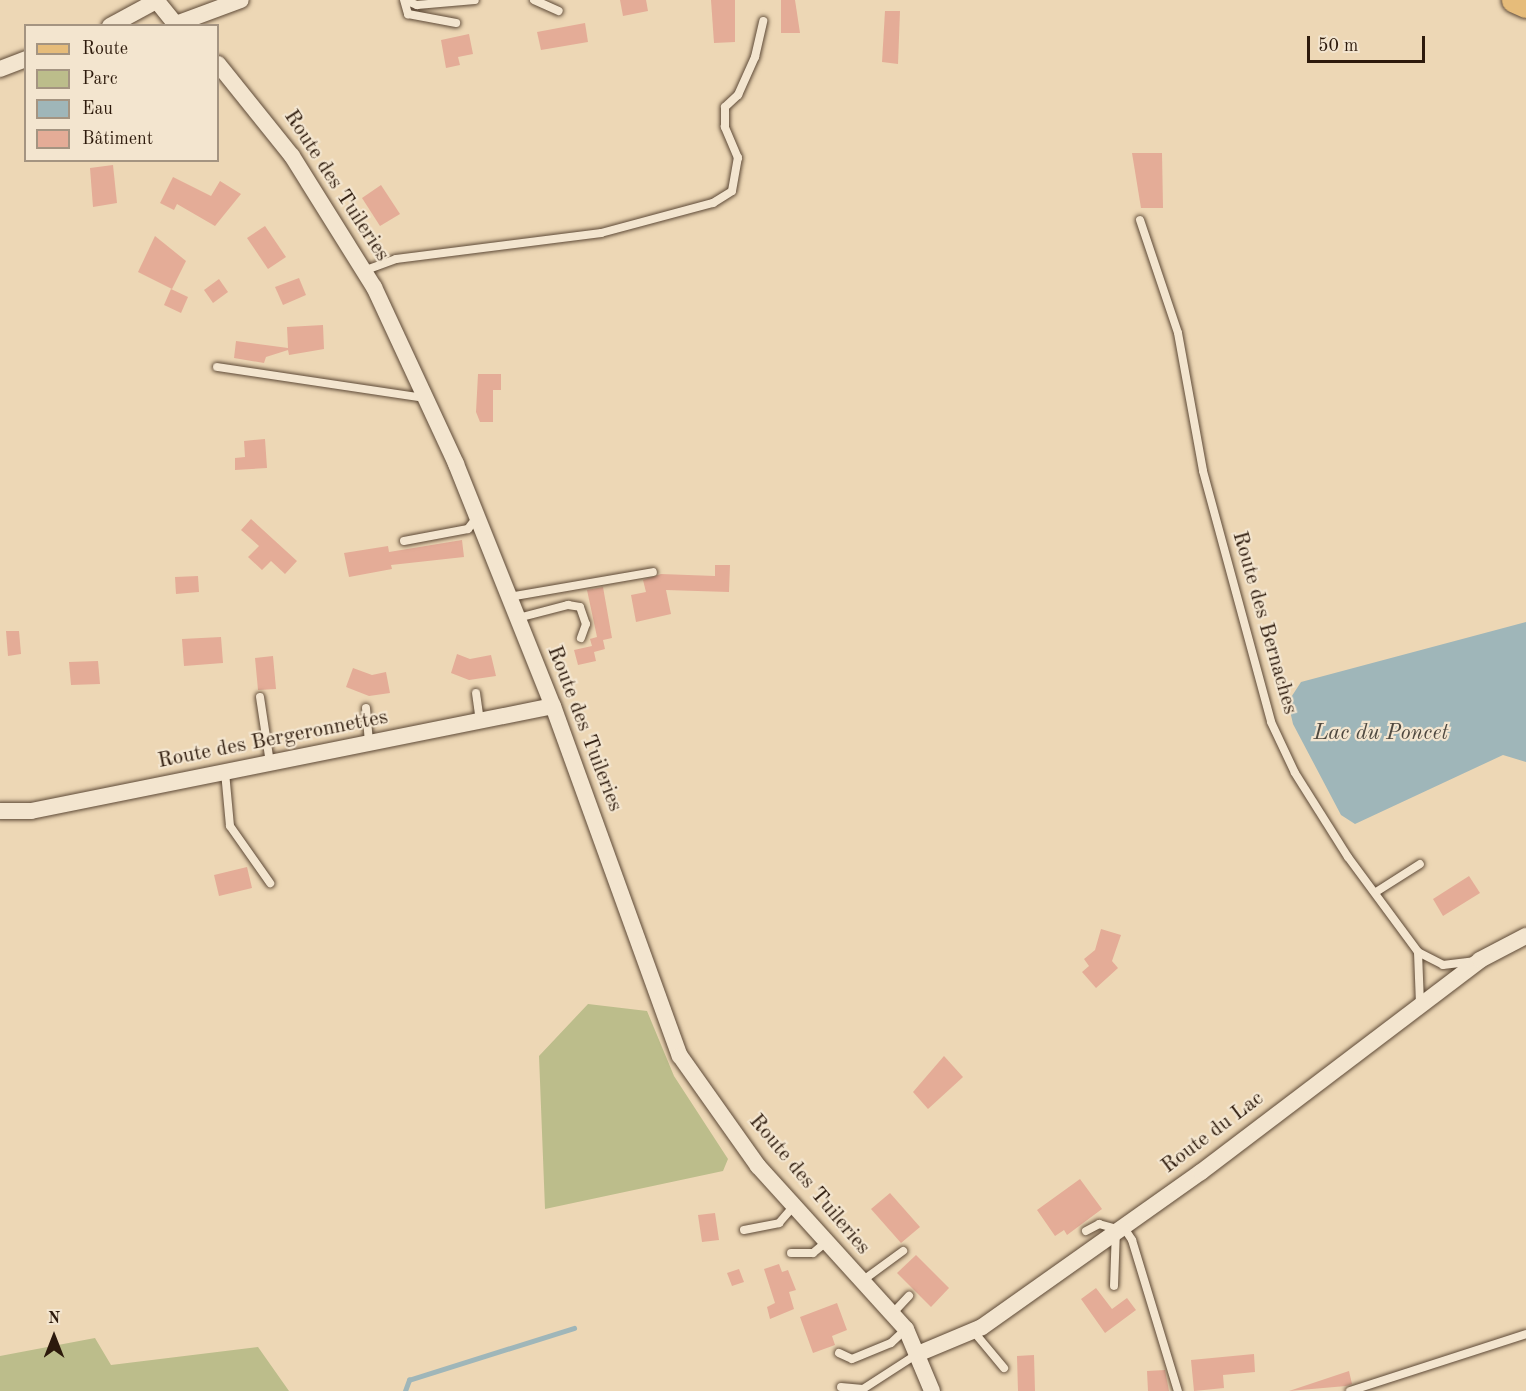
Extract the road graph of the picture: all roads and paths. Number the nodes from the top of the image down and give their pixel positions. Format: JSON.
{"nodes":[{"id":1,"x":156,"y":0,"type":"edge"},
{"id":2,"x":242,"y":0,"type":"edge"},
{"id":3,"x":405,"y":0,"type":"edge"},
{"id":4,"x":474,"y":0,"type":"edge"},
{"id":5,"x":534,"y":0,"type":"edge"},
{"id":6,"x":1515,"y":0,"type":"edge"},
{"id":7,"x":1526,"y":5,"type":"edge"},
{"id":8,"x":559,"y":11,"type":"dead end"},
{"id":9,"x":763,"y":21,"type":"dead end"},
{"id":10,"x":456,"y":23,"type":"dead end"},
{"id":11,"x":114,"y":24,"type":"edge"},
{"id":12,"x":176,"y":24,"type":"edge"},
{"id":13,"x":180,"y":24,"type":"edge"},
{"id":14,"x":24,"y":60,"type":"edge"},
{"id":15,"x":219,"y":65,"type":"edge"},
{"id":16,"x":0,"y":69,"type":"edge"},
{"id":17,"x":1140,"y":220,"type":"dead end"},
{"id":18,"x":366,"y":270,"type":"junction"},
{"id":19,"x":217,"y":367,"type":"dead end"},
{"id":20,"x":425,"y":398,"type":"junction"},
{"id":21,"x":477,"y":517,"type":"junction"},
{"id":22,"x":404,"y":541,"type":"dead end"},
{"id":23,"x":653,"y":572,"type":"dead end"},
{"id":24,"x":509,"y":597,"type":"junction"},
{"id":25,"x":518,"y":618,"type":"junction"},
{"id":26,"x":581,"y":638,"type":"dead end"},
{"id":27,"x":476,"y":693,"type":"dead end"},
{"id":28,"x":260,"y":697,"type":"dead end"},
{"id":29,"x":553,"y":706,"type":"junction"},
{"id":30,"x":366,"y":708,"type":"dead end"},
{"id":31,"x":480,"y":721,"type":"junction"},
{"id":32,"x":369,"y":744,"type":"junction"},
{"id":33,"x":270,"y":764,"type":"junction"},
{"id":34,"x":225,"y":772,"type":"junction"},
{"id":35,"x":0,"y":811,"type":"edge"},
{"id":36,"x":1420,"y":864,"type":"dead end"},
{"id":37,"x":270,"y":883,"type":"dead end"},
{"id":38,"x":1376,"y":892,"type":"junction"},
{"id":39,"x":1526,"y":936,"type":"edge"},
{"id":40,"x":1418,"y":952,"type":"junction"},
{"id":41,"x":1480,"y":960,"type":"junction"},
{"id":42,"x":1420,"y":1004,"type":"junction"},
{"id":43,"x":794,"y":1206,"type":"junction"},
{"id":44,"x":1119,"y":1227,"type":"junction"},
{"id":45,"x":744,"y":1230,"type":"dead end"},
{"id":46,"x":1086,"y":1231,"type":"dead end"},
{"id":47,"x":826,"y":1242,"type":"junction"},
{"id":48,"x":903,"y":1251,"type":"dead end"},
{"id":49,"x":791,"y":1253,"type":"dead end"},
{"id":50,"x":862,"y":1281,"type":"junction"},
{"id":51,"x":1114,"y":1286,"type":"dead end"},
{"id":52,"x":909,"y":1296,"type":"dead end"},
{"id":53,"x":892,"y":1314,"type":"junction"},
{"id":54,"x":906,"y":1329,"type":"junction"},
{"id":55,"x":975,"y":1332,"type":"junction"},
{"id":56,"x":1526,"y":1334,"type":"edge"},
{"id":57,"x":839,"y":1353,"type":"dead end"},
{"id":58,"x":920,"y":1353,"type":"junction"},
{"id":59,"x":1004,"y":1368,"type":"dead end"},
{"id":60,"x":841,"y":1387,"type":"dead end"},
{"id":61,"x":932,"y":1391,"type":"edge"},
{"id":62,"x":1178,"y":1391,"type":"edge"},
{"id":63,"x":1350,"y":1391,"type":"edge"}],
"edges":[{"from":1,"to":11,"type":"street"},
{"from":1,"to":12,"type":"street"},
{"from":2,"to":13,"type":"street"},
{"from":3,"to":4,"type":"lane"},
{"from":3,"to":10,"type":"lane"},
{"from":5,"to":8,"type":"lane"},
{"from":6,"to":7,"type":"main road"},
{"from":9,"to":18,"type":"lane"},
{"from":14,"to":16,"type":"street"},
{"from":15,"to":18,"type":"street","name":"Route des Tuileries"},
{"from":17,"to":38,"type":"lane","name":"Route des Bernaches"},
{"from":18,"to":20,"type":"street","name":"Route des Tuileries"},
{"from":19,"to":20,"type":"lane"},
{"from":20,"to":21,"type":"street","name":"Route des Tuileries"},
{"from":21,"to":22,"type":"lane"},
{"from":21,"to":24,"type":"street","name":"Route des Tuileries"},
{"from":23,"to":24,"type":"lane"},
{"from":24,"to":25,"type":"street","name":"Route des Tuileries"},
{"from":25,"to":26,"type":"lane"},
{"from":25,"to":29,"type":"street","name":"Route des Tuileries"},
{"from":27,"to":31,"type":"lane"},
{"from":28,"to":33,"type":"lane"},
{"from":29,"to":31,"type":"street","name":"Route des Bergeronnettes"},
{"from":29,"to":43,"type":"street","name":"Route des Tuileries"},
{"from":30,"to":32,"type":"lane"},
{"from":31,"to":32,"type":"street","name":"Route des Bergeronnettes"},
{"from":32,"to":33,"type":"street","name":"Route des Bergeronnettes"},
{"from":33,"to":34,"type":"street","name":"Route des Bergeronnettes"},
{"from":34,"to":35,"type":"street","name":"Route des Bergeronnettes"},
{"from":34,"to":37,"type":"lane"},
{"from":36,"to":38,"type":"lane"},
{"from":38,"to":40,"type":"lane","name":"Route des Bernaches"},
{"from":39,"to":41,"type":"street","name":"Route du Lac"},
{"from":40,"to":41,"type":"lane"},
{"from":40,"to":42,"type":"lane"},
{"from":41,"to":42,"type":"street","name":"Route du Lac"},
{"from":42,"to":44,"type":"street","name":"Route du Lac"},
{"from":43,"to":45,"type":"lane"},
{"from":43,"to":47,"type":"street","name":"Route des Tuileries"},
{"from":44,"to":46,"type":"lane"},
{"from":44,"to":51,"type":"lane"},
{"from":44,"to":55,"type":"street","name":"Route du Lac"},
{"from":44,"to":62,"type":"lane"},
{"from":47,"to":49,"type":"lane"},
{"from":47,"to":50,"type":"street","name":"Route des Tuileries"},
{"from":48,"to":50,"type":"lane"},
{"from":50,"to":53,"type":"street","name":"Route des Tuileries"},
{"from":52,"to":53,"type":"lane"},
{"from":53,"to":54,"type":"street","name":"Route des Tuileries"},
{"from":54,"to":57,"type":"lane"},
{"from":54,"to":58,"type":"street","name":"Route des Tuileries"},
{"from":55,"to":58,"type":"street","name":"Route du Lac"},
{"from":55,"to":59,"type":"lane"},
{"from":56,"to":63,"type":"lane"},
{"from":58,"to":60,"type":"lane"},
{"from":58,"to":61,"type":"street","name":"Route des Tuileries"}]}
